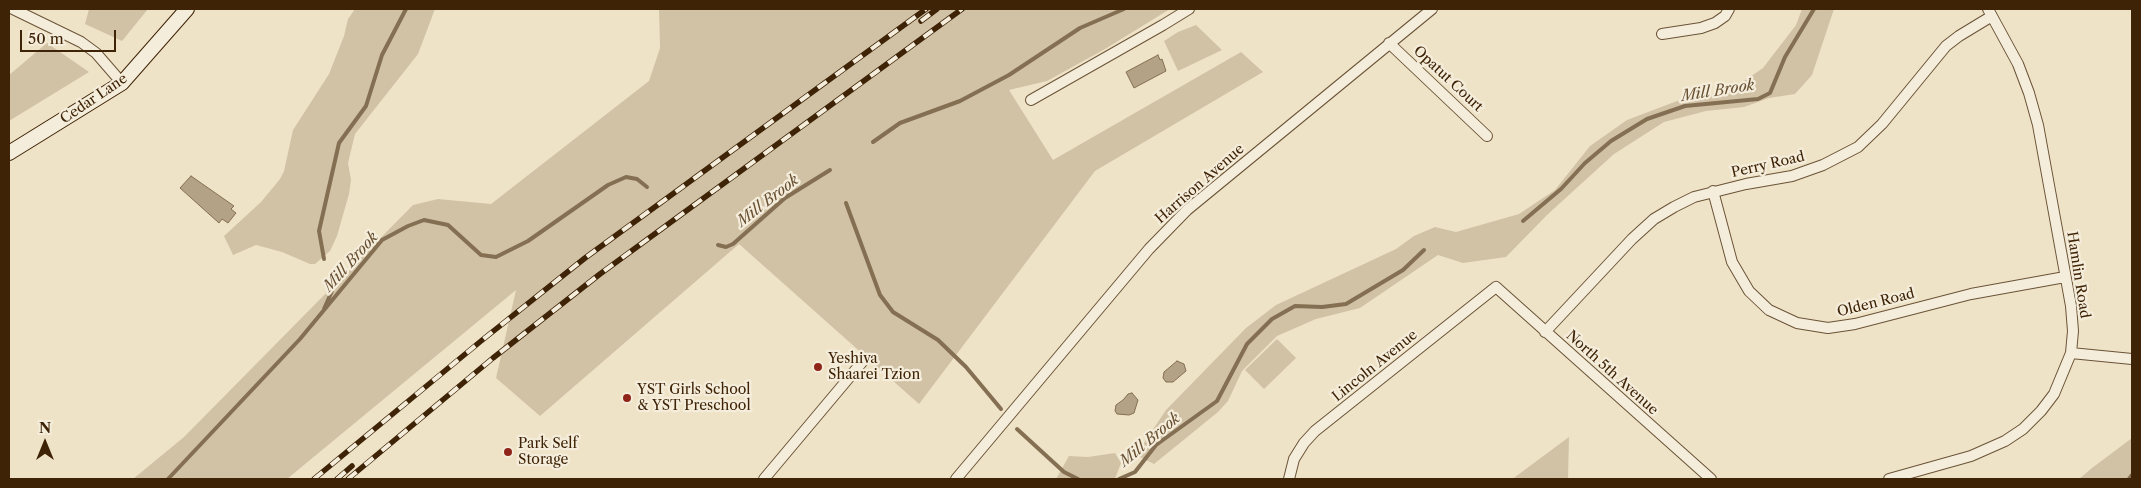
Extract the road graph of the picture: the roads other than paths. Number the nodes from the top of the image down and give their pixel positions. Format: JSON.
{"nodes":[{"id":1,"x":13,"y":9,"type":"edge"},
{"id":2,"x":187,"y":9,"type":"edge"},
{"id":3,"x":1188,"y":9,"type":"edge"},
{"id":4,"x":1432,"y":9,"type":"edge"},
{"id":5,"x":1729,"y":9,"type":"edge"},
{"id":6,"x":1990,"y":12,"type":"edge"},
{"id":7,"x":1662,"y":34,"type":"dead end"},
{"id":8,"x":1389,"y":44,"type":"junction"},
{"id":9,"x":122,"y":82,"type":"junction"},
{"id":10,"x":1032,"y":100,"type":"dead end"},
{"id":11,"x":1487,"y":136,"type":"dead end"},
{"id":12,"x":9,"y":153,"type":"edge"},
{"id":13,"x":1713,"y":191,"type":"junction"},
{"id":14,"x":2065,"y":276,"type":"junction"},
{"id":15,"x":1496,"y":287,"type":"joint"},
{"id":16,"x":1545,"y":332,"type":"junction"},
{"id":17,"x":2071,"y":353,"type":"junction"},
{"id":18,"x":2132,"y":359,"type":"edge"},
{"id":19,"x":863,"y":360,"type":"dead end"},
{"id":20,"x":764,"y":479,"type":"edge"},
{"id":21,"x":956,"y":479,"type":"edge"},
{"id":22,"x":1289,"y":479,"type":"edge"},
{"id":23,"x":1711,"y":479,"type":"edge"},
{"id":24,"x":1889,"y":479,"type":"edge"}],
"edges":[{"from":1,"to":9,"type":"street"},
{"from":2,"to":9,"type":"street","name":"Cedar Lane"},
{"from":3,"to":10,"type":"street"},
{"from":4,"to":8,"type":"street","name":"Harrison Avenue"},
{"from":5,"to":7,"type":"street"},
{"from":6,"to":13,"type":"street","name":"Perry Road"},
{"from":6,"to":14,"type":"street","name":"Hamlin Road"},
{"from":8,"to":11,"type":"street","name":"Opatut Court"},
{"from":8,"to":21,"type":"street","name":"Harrison Avenue"},
{"from":9,"to":12,"type":"street","name":"Cedar Lane"},
{"from":13,"to":14,"type":"street","name":"Olden Road"},
{"from":13,"to":16,"type":"street","name":"Perry Road"},
{"from":14,"to":17,"type":"street","name":"Hamlin Road"},
{"from":15,"to":16,"type":"street","name":"North 5th Avenue"},
{"from":15,"to":22,"type":"street","name":"Lincoln Avenue"},
{"from":16,"to":23,"type":"street","name":"North 5th Avenue"},
{"from":17,"to":18,"type":"street"},
{"from":17,"to":24,"type":"street","name":"Hamlin Road"},
{"from":19,"to":20,"type":"street"}]}
